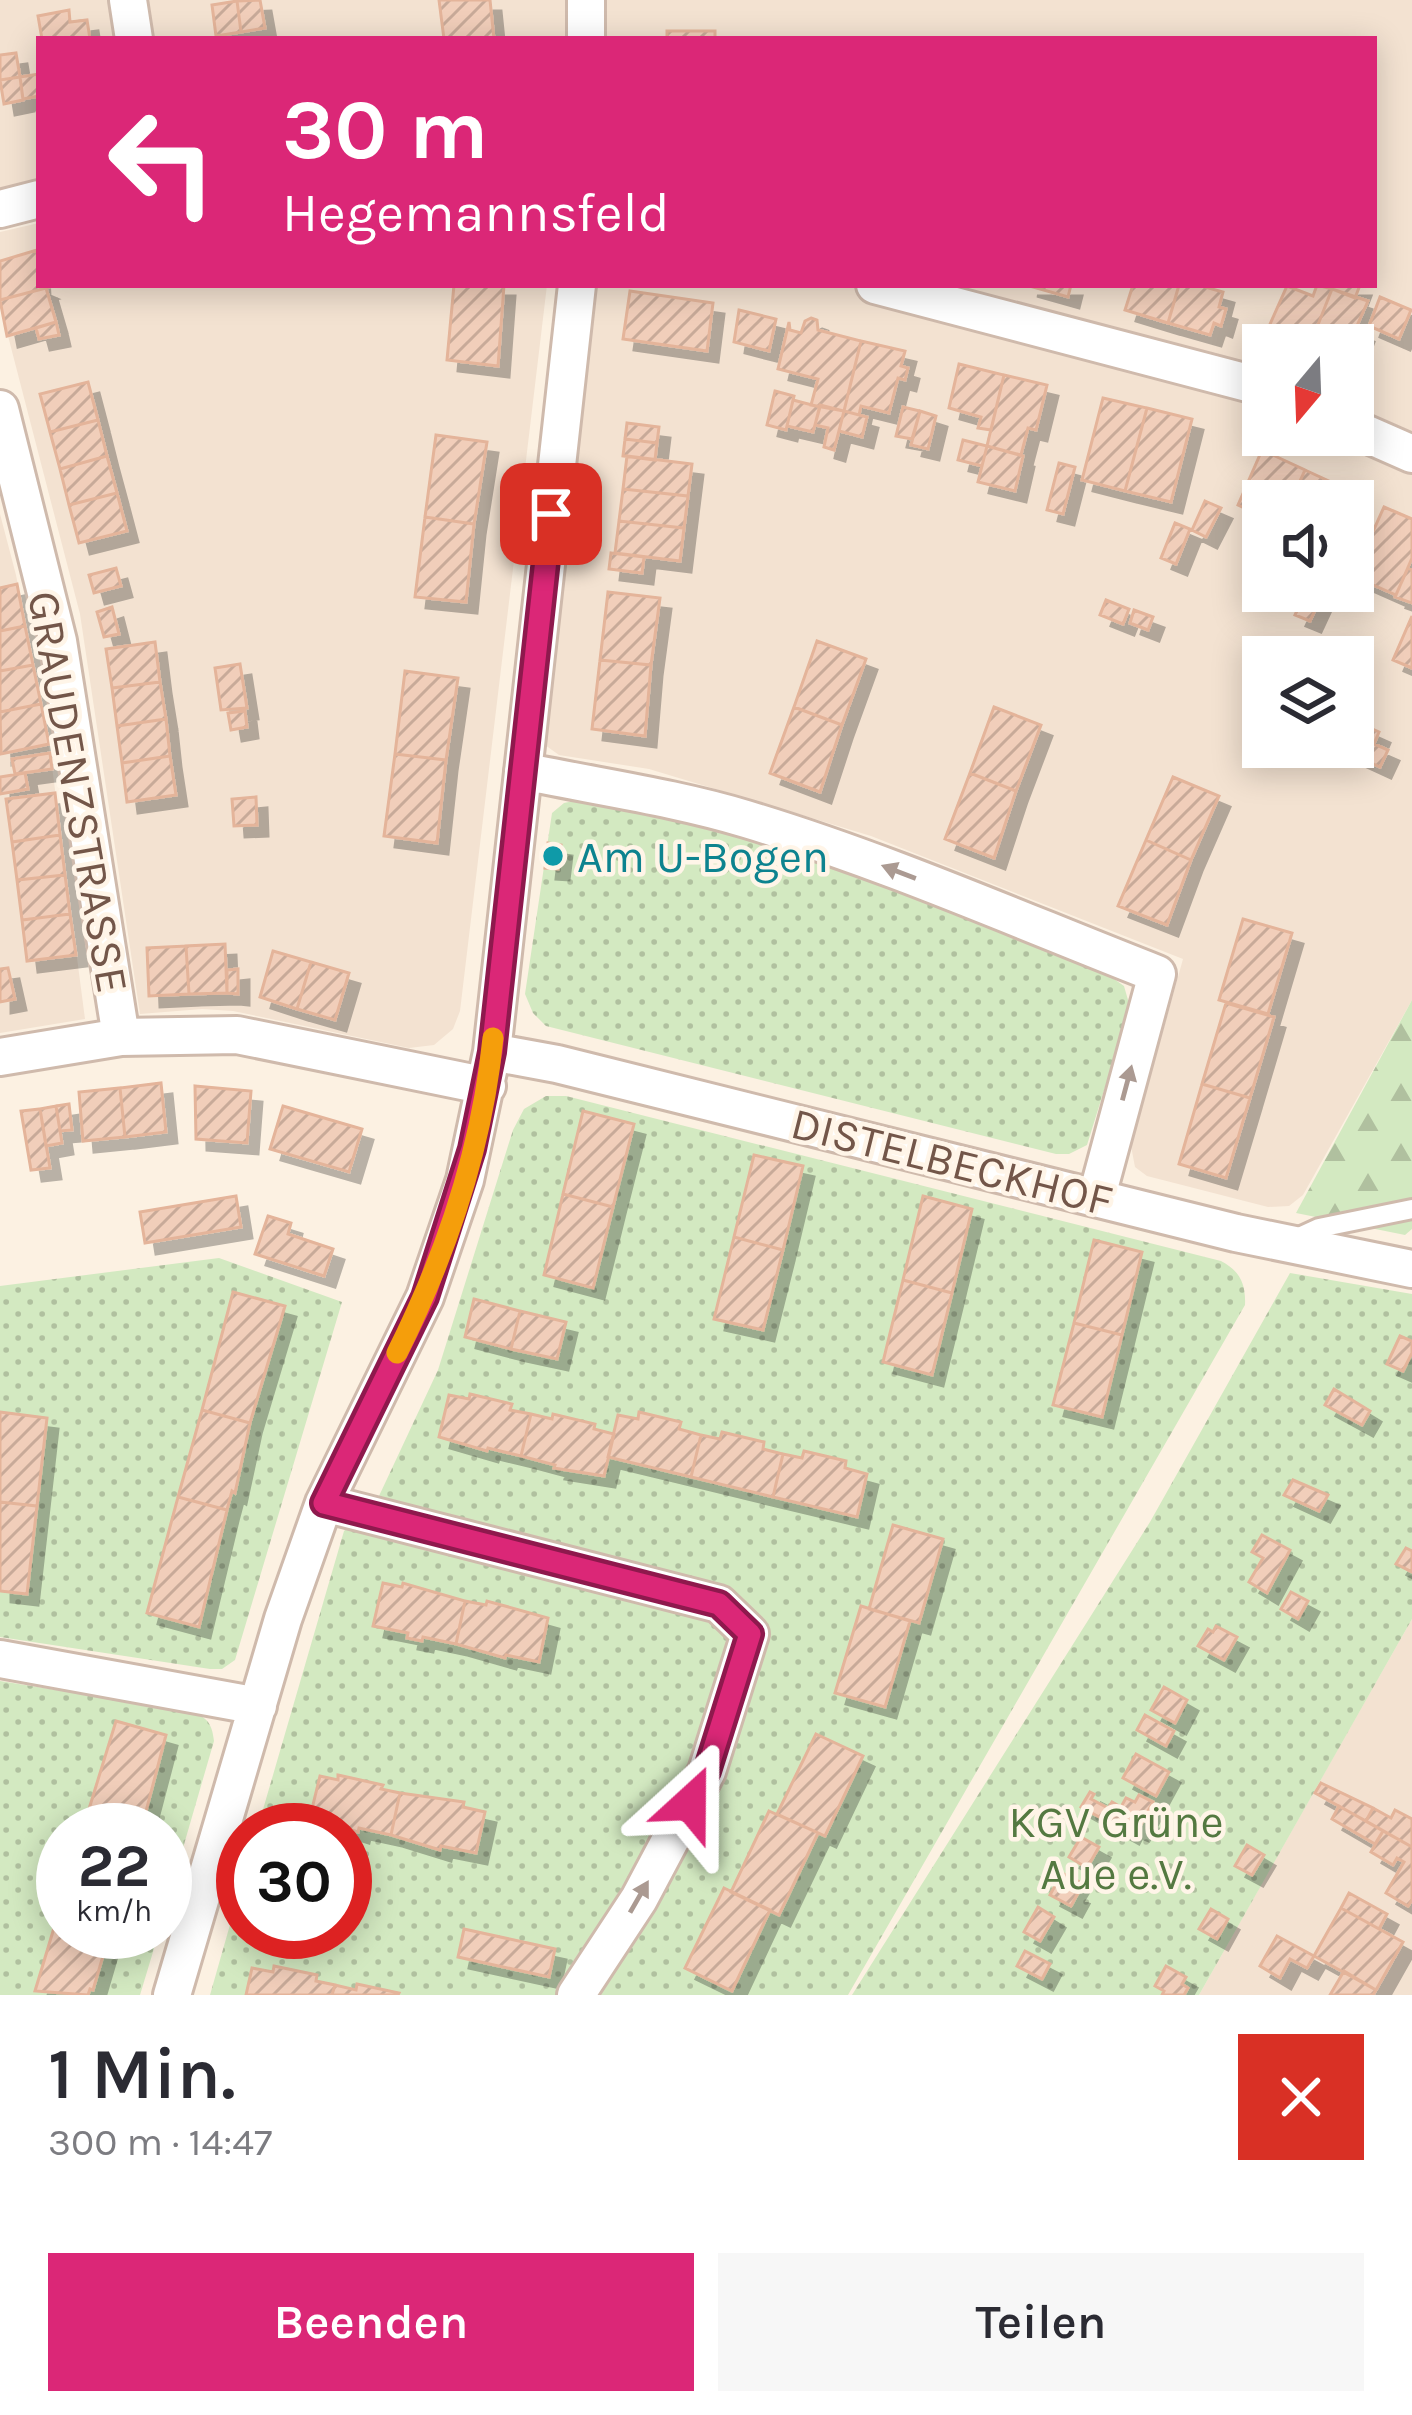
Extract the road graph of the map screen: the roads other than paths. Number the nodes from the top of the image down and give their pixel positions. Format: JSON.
{"nodes":[{"id":1,"x":128,"y":0,"type":"edge"},
{"id":2,"x":586,"y":0,"type":"edge"},
{"id":3,"x":134,"y":36,"type":"edge"},
{"id":4,"x":586,"y":36,"type":"edge"},
{"id":5,"x":36,"y":200,"type":"edge"},
{"id":6,"x":0,"y":208,"type":"edge"},
{"id":7,"x":577,"y":288,"type":"edge"},
{"id":8,"x":886,"y":288,"type":"edge"},
{"id":9,"x":1242,"y":381,"type":"edge"},
{"id":10,"x":0,"y":409,"type":"edge"},
{"id":11,"x":1374,"y":437,"type":"edge"},
{"id":12,"x":1412,"y":454,"type":"edge"},
{"id":13,"x":523,"y":771,"type":"junction"},
{"id":14,"x":121,"y":1036,"type":"junction"},
{"id":15,"x":0,"y":1057,"type":"edge"},
{"id":16,"x":489,"y":1069,"type":"junction"},
{"id":17,"x":1096,"y":1196,"type":"junction"},
{"id":18,"x":1412,"y":1209,"type":"edge"},
{"id":19,"x":1286,"y":1244,"type":"junction"},
{"id":20,"x":1412,"y":1269,"type":"edge"},
{"id":21,"x":324,"y":1503,"type":"junction"},
{"id":22,"x":0,"y":1659,"type":"edge"},
{"id":23,"x":258,"y":1706,"type":"junction"},
{"id":24,"x":172,"y":1995,"type":"edge"},
{"id":25,"x":576,"y":1995,"type":"edge"}],
"edges":[{"from":1,"to":3,"type":"street"},
{"from":2,"to":4,"type":"street"},
{"from":5,"to":6,"type":"street"},
{"from":7,"to":13,"type":"street"},
{"from":8,"to":9,"type":"street"},
{"from":10,"to":14,"type":"street","name":"GRAUDENZSTRASSE"},
{"from":11,"to":12,"type":"street"},
{"from":13,"to":16,"type":"street"},
{"from":17,"to":13,"type":"street","one_way":true},
{"from":14,"to":15,"type":"street","name":"DISTELBECKHOF"},
{"from":14,"to":16,"type":"street","name":"DISTELBECKHOF"},
{"from":16,"to":17,"type":"street","name":"DISTELBECKHOF"},
{"from":16,"to":21,"type":"street"},
{"from":17,"to":19,"type":"street","name":"DISTELBECKHOF"},
{"from":18,"to":19,"type":"lane"},
{"from":19,"to":20,"type":"street","name":"DISTELBECKHOF"},
{"from":21,"to":23,"type":"street"},
{"from":25,"to":21,"type":"street","one_way":true},
{"from":22,"to":23,"type":"street"},
{"from":23,"to":24,"type":"street"}]}
